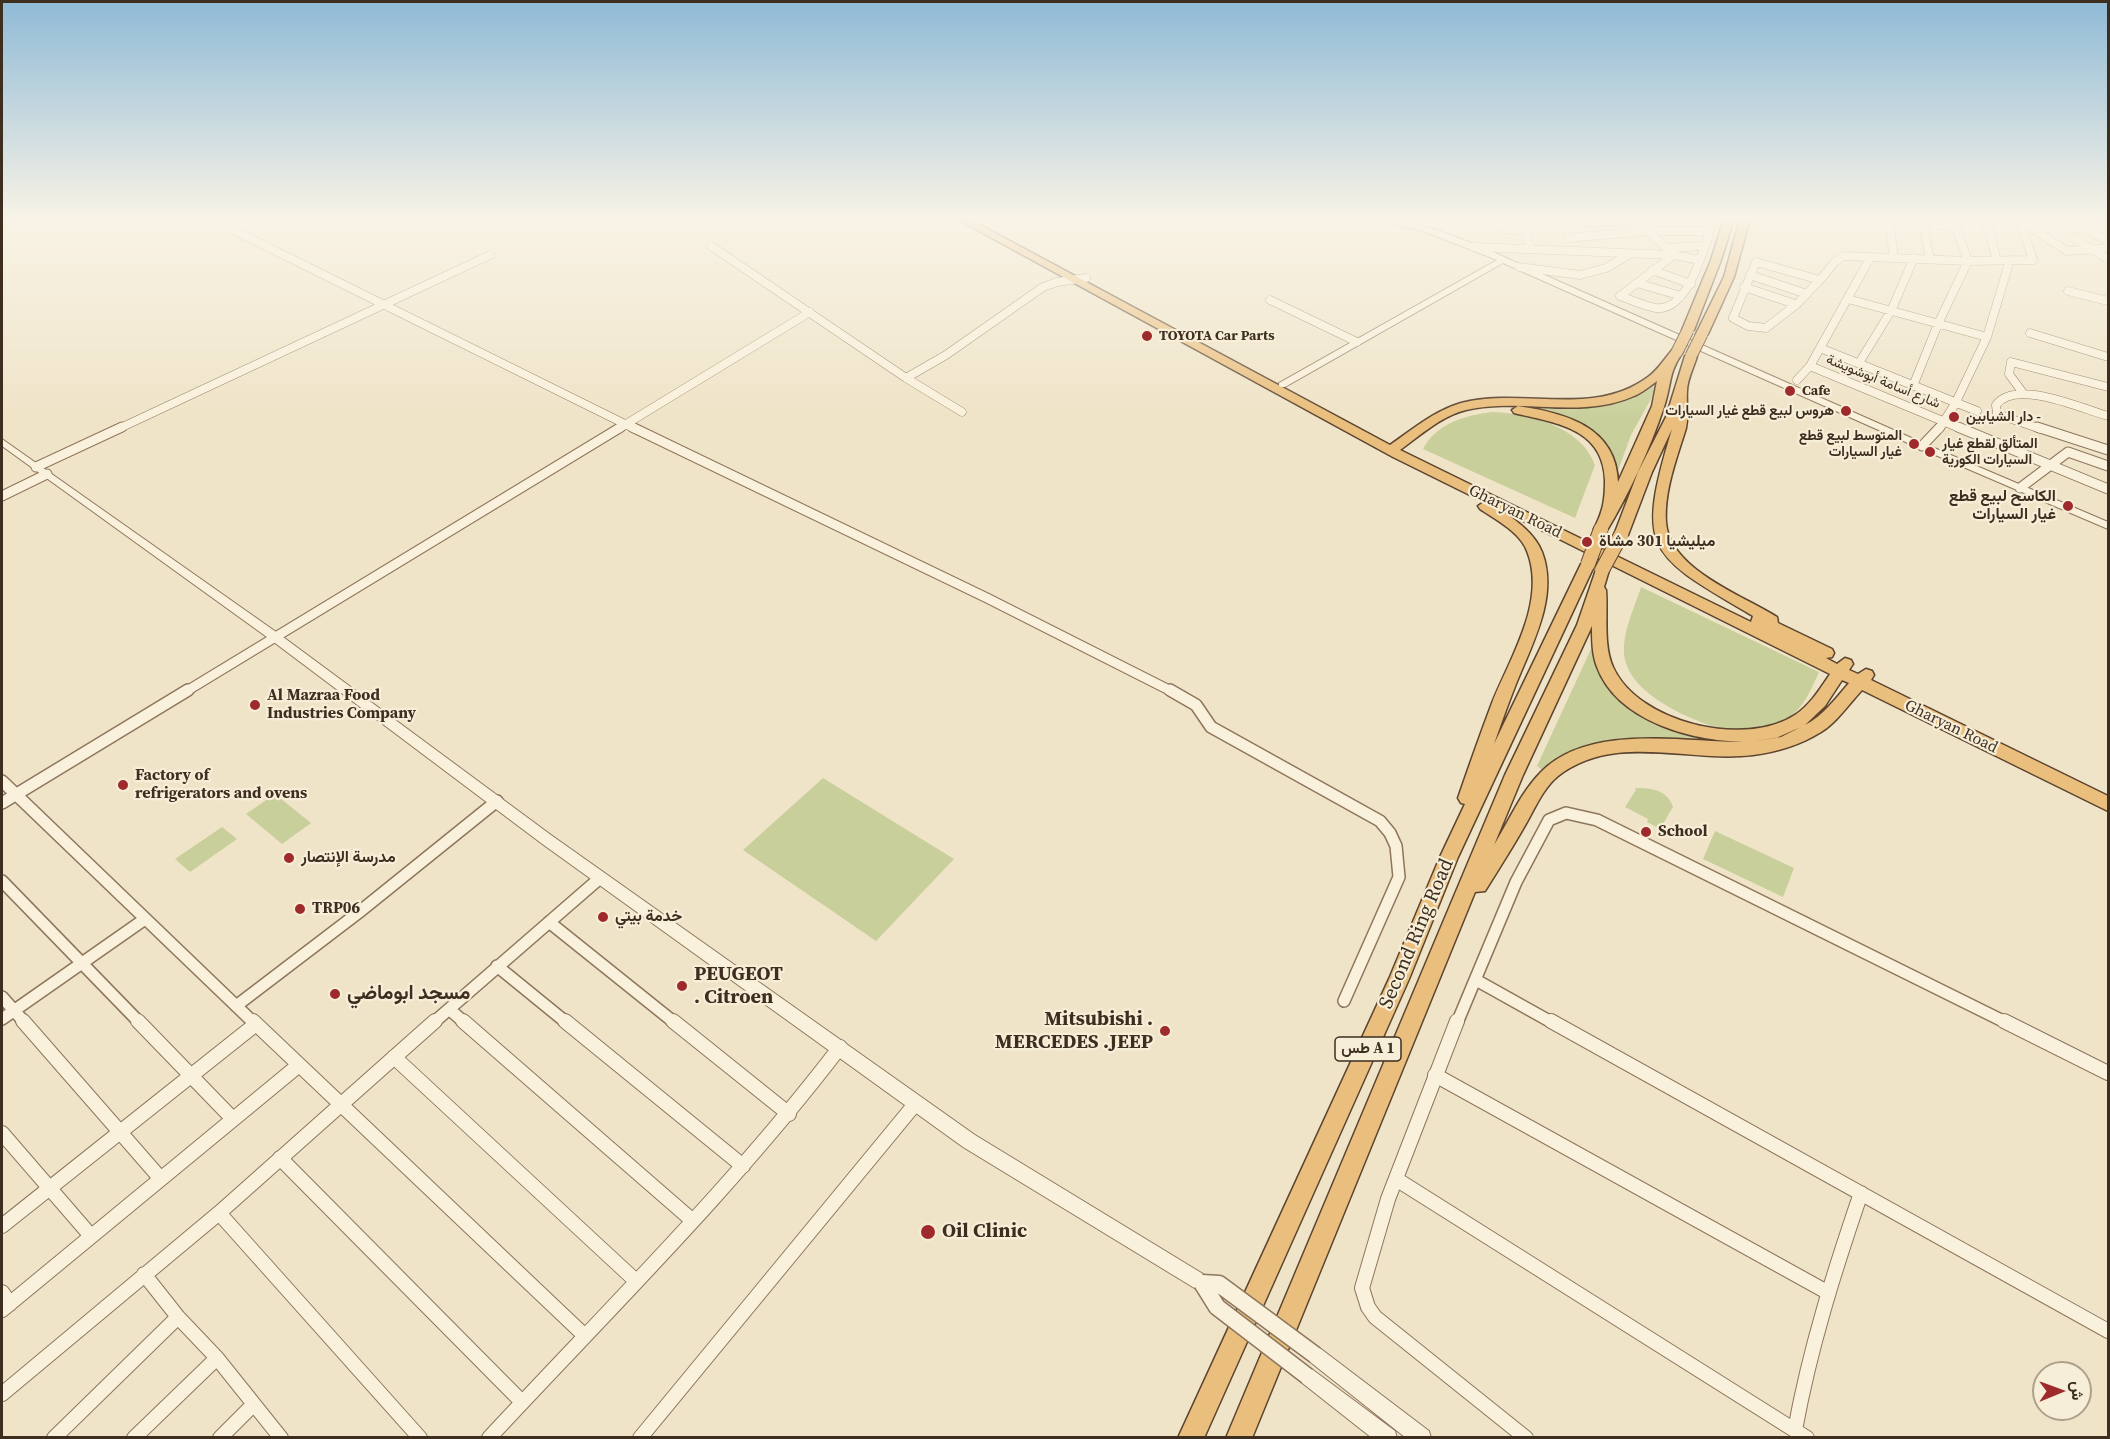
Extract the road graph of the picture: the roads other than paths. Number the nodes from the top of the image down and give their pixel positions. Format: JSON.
{"nodes":[{"id":1,"x":347,"y":286,"type":"edge"},
{"id":2,"x":425,"y":286,"type":"edge"},
{"id":3,"x":771,"y":286,"type":"edge"},
{"id":4,"x":1043,"y":286,"type":"edge"},
{"id":5,"x":1094,"y":286,"type":"edge"},
{"id":6,"x":1095,"y":286,"type":"edge"},
{"id":7,"x":1457,"y":286,"type":"edge"},
{"id":8,"x":1562,"y":286,"type":"edge"},
{"id":9,"x":1633,"y":286,"type":"edge"},
{"id":10,"x":1648,"y":286,"type":"edge"},
{"id":11,"x":1689,"y":286,"type":"edge"},
{"id":12,"x":1706,"y":286,"type":"edge"},
{"id":13,"x":1725,"y":286,"type":"edge"},
{"id":14,"x":1783,"y":286,"type":"edge"},
{"id":15,"x":1814,"y":286,"type":"edge"},
{"id":16,"x":1855,"y":286,"type":"edge"},
{"id":17,"x":1902,"y":286,"type":"edge"},
{"id":18,"x":1956,"y":286,"type":"edge"},
{"id":19,"x":2002,"y":286,"type":"edge"},
{"id":20,"x":1744,"y":287,"type":"joint"},
{"id":21,"x":2068,"y":291,"type":"dead end"},
{"id":22,"x":1807,"y":294,"type":"junction"},
{"id":23,"x":1681,"y":296,"type":"junction"},
{"id":24,"x":1848,"y":298,"type":"junction"},
{"id":25,"x":1270,"y":300,"type":"dead end"},
{"id":26,"x":2109,"y":301,"type":"edge"},
{"id":27,"x":1795,"y":304,"type":"junction"},
{"id":28,"x":385,"y":305,"type":"junction"},
{"id":29,"x":1891,"y":311,"type":"junction"},
{"id":30,"x":810,"y":312,"type":"junction"},
{"id":31,"x":1938,"y":324,"type":"junction"},
{"id":32,"x":2030,"y":333,"type":"dead end"},
{"id":33,"x":1987,"y":337,"type":"junction"},
{"id":34,"x":1358,"y":342,"type":"junction"},
{"id":35,"x":1820,"y":348,"type":"junction"},
{"id":36,"x":2109,"y":357,"type":"edge"},
{"id":37,"x":1859,"y":363,"type":"junction"},
{"id":38,"x":1667,"y":366,"type":"junction"},
{"id":39,"x":1810,"y":366,"type":"junction"},
{"id":40,"x":906,"y":378,"type":"junction"},
{"id":41,"x":1797,"y":380,"type":"dead end"},
{"id":42,"x":1282,"y":385,"type":"junction"},
{"id":43,"x":1913,"y":386,"type":"junction"},
{"id":44,"x":2109,"y":387,"type":"edge"},
{"id":45,"x":1680,"y":389,"type":"junction"},
{"id":46,"x":2023,"y":393,"type":"junction"},
{"id":47,"x":1955,"y":404,"type":"junction"},
{"id":48,"x":1977,"y":411,"type":"dead end"},
{"id":49,"x":962,"y":412,"type":"dead end"},
{"id":50,"x":2109,"y":416,"type":"edge"},
{"id":51,"x":1946,"y":422,"type":"junction"},
{"id":52,"x":626,"y":424,"type":"junction"},
{"id":53,"x":2,"y":442,"type":"edge"},
{"id":54,"x":1922,"y":446,"type":"junction"},
{"id":55,"x":2108,"y":447,"type":"edge"},
{"id":56,"x":1398,"y":449,"type":"junction"},
{"id":57,"x":2050,"y":465,"type":"junction"},
{"id":58,"x":2109,"y":466,"type":"edge"},
{"id":59,"x":41,"y":470,"type":"junction"},
{"id":60,"x":1432,"y":471,"type":"junction"},
{"id":61,"x":2020,"y":488,"type":"junction"},
{"id":62,"x":2109,"y":489,"type":"edge"},
{"id":63,"x":2,"y":496,"type":"edge"},
{"id":64,"x":1611,"y":509,"type":"junction"},
{"id":65,"x":2109,"y":526,"type":"edge"},
{"id":66,"x":1596,"y":572,"type":"junction"},
{"id":67,"x":1790,"y":634,"type":"junction"},
{"id":68,"x":276,"y":637,"type":"junction"},
{"id":69,"x":1842,"y":668,"type":"junction"},
{"id":70,"x":1863,"y":678,"type":"junction"},
{"id":71,"x":2,"y":781,"type":"edge"},
{"id":72,"x":2109,"y":791,"type":"edge"},
{"id":73,"x":16,"y":795,"type":"junction"},
{"id":74,"x":497,"y":801,"type":"junction"},
{"id":75,"x":2,"y":803,"type":"edge"},
{"id":76,"x":2109,"y":804,"type":"edge"},
{"id":77,"x":1449,"y":857,"type":"junction"},
{"id":78,"x":600,"y":878,"type":"junction"},
{"id":79,"x":2,"y":881,"type":"edge"},
{"id":80,"x":1457,"y":916,"type":"junction"},
{"id":81,"x":146,"y":919,"type":"junction"},
{"id":82,"x":549,"y":922,"type":"junction"},
{"id":83,"x":80,"y":962,"type":"junction"},
{"id":84,"x":497,"y":966,"type":"junction"},
{"id":85,"x":1476,"y":980,"type":"junction"},
{"id":86,"x":2,"y":997,"type":"edge"},
{"id":87,"x":1344,"y":1001,"type":"dead end"},
{"id":88,"x":236,"y":1006,"type":"junction"},
{"id":89,"x":449,"y":1009,"type":"junction"},
{"id":90,"x":13,"y":1010,"type":"junction"},
{"id":91,"x":2,"y":1019,"type":"edge"},
{"id":92,"x":256,"y":1024,"type":"junction"},
{"id":93,"x":840,"y":1047,"type":"junction"},
{"id":94,"x":394,"y":1057,"type":"junction"},
{"id":95,"x":299,"y":1065,"type":"junction"},
{"id":96,"x":2109,"y":1073,"type":"edge"},
{"id":97,"x":190,"y":1075,"type":"junction"},
{"id":98,"x":1435,"y":1075,"type":"junction"},
{"id":99,"x":916,"y":1103,"type":"junction"},
{"id":100,"x":340,"y":1106,"type":"junction"},
{"id":101,"x":789,"y":1114,"type":"junction"},
{"id":102,"x":233,"y":1119,"type":"junction"},
{"id":103,"x":120,"y":1132,"type":"junction"},
{"id":104,"x":2,"y":1133,"type":"edge"},
{"id":105,"x":280,"y":1158,"type":"junction"},
{"id":106,"x":743,"y":1166,"type":"junction"},
{"id":107,"x":161,"y":1179,"type":"junction"},
{"id":108,"x":1396,"y":1179,"type":"junction"},
{"id":109,"x":49,"y":1188,"type":"junction"},
{"id":110,"x":1861,"y":1193,"type":"junction"},
{"id":111,"x":219,"y":1213,"type":"junction"},
{"id":112,"x":693,"y":1221,"type":"junction"},
{"id":113,"x":2,"y":1226,"type":"edge"},
{"id":114,"x":91,"y":1236,"type":"junction"},
{"id":115,"x":144,"y":1274,"type":"junction"},
{"id":116,"x":636,"y":1281,"type":"junction"},
{"id":117,"x":1202,"y":1283,"type":"junction"},
{"id":118,"x":1827,"y":1292,"type":"junction"},
{"id":119,"x":4,"y":1302,"type":"edge"},
{"id":120,"x":178,"y":1317,"type":"junction"},
{"id":121,"x":2109,"y":1331,"type":"edge"},
{"id":122,"x":584,"y":1335,"type":"junction"},
{"id":123,"x":217,"y":1358,"type":"junction"},
{"id":124,"x":2,"y":1394,"type":"edge"},
{"id":125,"x":521,"y":1401,"type":"junction"},
{"id":126,"x":253,"y":1405,"type":"junction"},
{"id":127,"x":497,"y":1434,"type":"edge"},
{"id":128,"x":1801,"y":1434,"type":"edge"},
{"id":129,"x":54,"y":1437,"type":"edge"},
{"id":130,"x":134,"y":1437,"type":"edge"},
{"id":131,"x":220,"y":1437,"type":"edge"},
{"id":132,"x":281,"y":1437,"type":"edge"},
{"id":133,"x":420,"y":1437,"type":"edge"},
{"id":134,"x":640,"y":1437,"type":"edge"},
{"id":135,"x":1191,"y":1437,"type":"edge"},
{"id":136,"x":1239,"y":1437,"type":"edge"},
{"id":137,"x":1388,"y":1437,"type":"edge"},
{"id":138,"x":1422,"y":1437,"type":"edge"},
{"id":139,"x":1526,"y":1437,"type":"edge"}],
"edges":[{"from":1,"to":28,"type":"street"},
{"from":2,"to":28,"type":"street"},
{"from":3,"to":30,"type":"street"},
{"from":4,"to":40,"type":"street"},
{"from":5,"to":56,"type":"highway","name":"Gharyan Road"},
{"from":6,"to":42,"type":"highway","name":"Gharyan Road"},
{"from":7,"to":34,"type":"street"},
{"from":8,"to":54,"type":"street"},
{"from":9,"to":23,"type":"street"},
{"from":10,"to":23,"type":"street"},
{"from":11,"to":23,"type":"street"},
{"from":12,"to":38,"type":"highway","bridge":true},
{"from":13,"to":45,"type":"highway","bridge":true},
{"from":14,"to":22,"type":"street"},
{"from":15,"to":22,"type":"street"},
{"from":16,"to":24,"type":"street"},
{"from":17,"to":29,"type":"street"},
{"from":18,"to":31,"type":"street"},
{"from":19,"to":33,"type":"street"},
{"from":20,"to":27,"type":"street"},
{"from":20,"to":27,"type":"street"},
{"from":21,"to":26,"type":"street"},
{"from":22,"to":27,"type":"street"},
{"from":24,"to":29,"type":"street"},
{"from":24,"to":35,"type":"street"},
{"from":25,"to":34,"type":"street"},
{"from":28,"to":52,"type":"street"},
{"from":28,"to":59,"type":"street"},
{"from":29,"to":31,"type":"street"},
{"from":29,"to":37,"type":"street"},
{"from":30,"to":40,"type":"street"},
{"from":30,"to":52,"type":"street"},
{"from":31,"to":33,"type":"street"},
{"from":31,"to":43,"type":"street"},
{"from":32,"to":36,"type":"street"},
{"from":33,"to":47,"type":"street"},
{"from":34,"to":42,"type":"street"},
{"from":35,"to":37,"type":"street"},
{"from":35,"to":39,"type":"street"},
{"from":37,"to":43,"type":"street"},
{"from":38,"to":56,"type":"highway"},
{"from":38,"to":64,"type":"highway"},
{"from":39,"to":41,"type":"street"},
{"from":39,"to":51,"type":"street","name":"شارع أسامة أبوشويشة"},
{"from":40,"to":49,"type":"street"},
{"from":42,"to":56,"type":"highway","name":"Gharyan Road"},
{"from":43,"to":47,"type":"street"},
{"from":44,"to":46,"type":"street"},
{"from":45,"to":66,"type":"highway","bridge":true},
{"from":45,"to":67,"type":"highway"},
{"from":46,"to":50,"type":"street"},
{"from":46,"to":55,"type":"street"},
{"from":47,"to":48,"type":"street"},
{"from":47,"to":51,"type":"street"},
{"from":51,"to":54,"type":"street"},
{"from":51,"to":57,"type":"street","name":"شارع أسامة أبوشويشة"},
{"from":52,"to":68,"type":"street"},
{"from":52,"to":87,"type":"street"},
{"from":53,"to":59,"type":"street"},
{"from":54,"to":61,"type":"street"},
{"from":56,"to":60,"type":"highway","name":"Gharyan Road"},
{"from":56,"to":64,"type":"highway"},
{"from":56,"to":67,"type":"highway","name":"Gharyan Road"},
{"from":57,"to":58,"type":"street"},
{"from":57,"to":61,"type":"street"},
{"from":57,"to":62,"type":"street","name":"شارع أسامة أبوشويشة"},
{"from":59,"to":63,"type":"street"},
{"from":59,"to":68,"type":"street"},
{"from":60,"to":69,"type":"highway","name":"Gharyan Road"},
{"from":60,"to":77,"type":"highway"},
{"from":61,"to":65,"type":"street"},
{"from":64,"to":66,"type":"highway","bridge":true},
{"from":66,"to":69,"type":"highway"},
{"from":66,"to":77,"type":"highway","name":"Second Ring Road","number":"طس A 1"},
{"from":66,"to":80,"type":"highway","name":"Second Ring Road","number":"طس A 1"},
{"from":67,"to":69,"type":"highway","name":"Gharyan Road"},
{"from":68,"to":73,"type":"street"},
{"from":68,"to":74,"type":"street"},
{"from":69,"to":70,"type":"highway","name":"Gharyan Road"},
{"from":70,"to":72,"type":"highway","name":"Gharyan Road"},
{"from":70,"to":76,"type":"highway","name":"Gharyan Road"},
{"from":70,"to":80,"type":"highway"},
{"from":71,"to":73,"type":"street"},
{"from":73,"to":75,"type":"street"},
{"from":73,"to":81,"type":"street"},
{"from":74,"to":78,"type":"street"},
{"from":74,"to":88,"type":"street"},
{"from":77,"to":135,"type":"highway","name":"Second Ring Road","number":"طس A 1"},
{"from":78,"to":82,"type":"street"},
{"from":78,"to":93,"type":"street"},
{"from":79,"to":83,"type":"street"},
{"from":80,"to":136,"type":"highway","name":"Second Ring Road","number":"طس A 1"},
{"from":81,"to":83,"type":"street"},
{"from":81,"to":88,"type":"street"},
{"from":82,"to":84,"type":"street"},
{"from":82,"to":101,"type":"street"},
{"from":83,"to":90,"type":"street"},
{"from":83,"to":97,"type":"street"},
{"from":84,"to":89,"type":"street"},
{"from":84,"to":106,"type":"street"},
{"from":85,"to":96,"type":"street"},
{"from":85,"to":98,"type":"street"},
{"from":85,"to":110,"type":"street"},
{"from":86,"to":90,"type":"street"},
{"from":88,"to":92,"type":"street"},
{"from":89,"to":94,"type":"street"},
{"from":89,"to":112,"type":"street"},
{"from":90,"to":91,"type":"street"},
{"from":90,"to":103,"type":"street"},
{"from":92,"to":95,"type":"street"},
{"from":92,"to":97,"type":"street"},
{"from":93,"to":99,"type":"street"},
{"from":93,"to":101,"type":"street"},
{"from":94,"to":100,"type":"street"},
{"from":94,"to":116,"type":"street"},
{"from":95,"to":100,"type":"street"},
{"from":95,"to":102,"type":"street"},
{"from":97,"to":102,"type":"street"},
{"from":97,"to":103,"type":"street"},
{"from":98,"to":108,"type":"street"},
{"from":98,"to":118,"type":"street"},
{"from":99,"to":117,"type":"street"},
{"from":99,"to":134,"type":"street"},
{"from":100,"to":105,"type":"street"},
{"from":100,"to":122,"type":"street"},
{"from":101,"to":106,"type":"street"},
{"from":102,"to":107,"type":"street"},
{"from":103,"to":107,"type":"street"},
{"from":103,"to":109,"type":"street"},
{"from":104,"to":109,"type":"street"},
{"from":105,"to":111,"type":"street"},
{"from":105,"to":125,"type":"street"},
{"from":106,"to":112,"type":"street"},
{"from":107,"to":114,"type":"street"},
{"from":108,"to":128,"type":"street"},
{"from":108,"to":139,"type":"street"},
{"from":109,"to":113,"type":"street"},
{"from":109,"to":114,"type":"street"},
{"from":110,"to":118,"type":"street"},
{"from":110,"to":121,"type":"street"},
{"from":111,"to":115,"type":"street"},
{"from":111,"to":133,"type":"street"},
{"from":112,"to":116,"type":"street"},
{"from":114,"to":119,"type":"street"},
{"from":115,"to":120,"type":"street"},
{"from":115,"to":124,"type":"street"},
{"from":116,"to":122,"type":"street"},
{"from":117,"to":137,"type":"street","bridge":true},
{"from":117,"to":138,"type":"street","bridge":true},
{"from":118,"to":128,"type":"street"},
{"from":120,"to":123,"type":"street"},
{"from":120,"to":129,"type":"street"},
{"from":122,"to":125,"type":"street"},
{"from":123,"to":126,"type":"street"},
{"from":123,"to":130,"type":"street"},
{"from":125,"to":127,"type":"street"},
{"from":126,"to":131,"type":"street"},
{"from":126,"to":132,"type":"street"}]}
